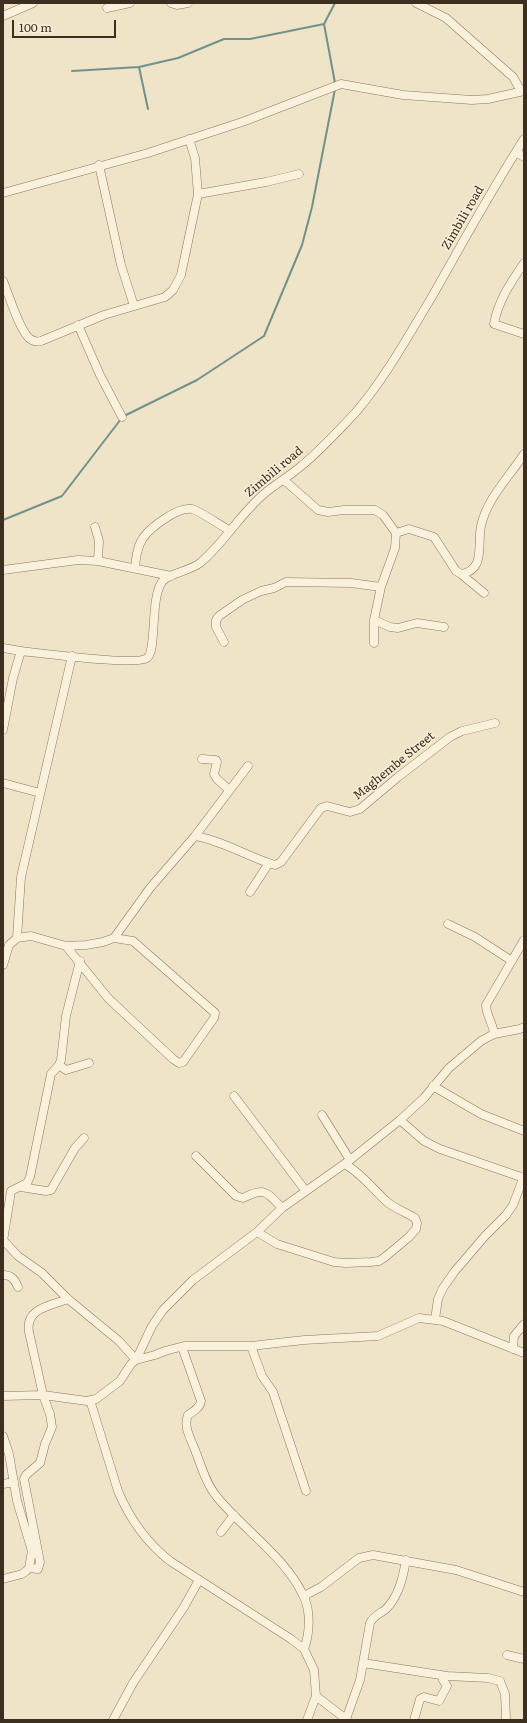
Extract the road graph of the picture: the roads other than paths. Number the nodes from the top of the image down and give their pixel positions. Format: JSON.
{"nodes":[{"id":1,"x":33,"y":3,"type":"edge"},
{"id":2,"x":130,"y":3,"type":"edge"},
{"id":3,"x":171,"y":3,"type":"edge"},
{"id":4,"x":188,"y":3,"type":"edge"},
{"id":5,"x":416,"y":3,"type":"edge"},
{"id":6,"x":107,"y":8,"type":"dead end"},
{"id":7,"x":3,"y":16,"type":"edge"},
{"id":8,"x":523,"y":91,"type":"edge"},
{"id":9,"x":189,"y":139,"type":"junction"},
{"id":10,"x":524,"y":140,"type":"edge"},
{"id":11,"x":516,"y":152,"type":"junction"},
{"id":12,"x":524,"y":157,"type":"edge"},
{"id":13,"x":99,"y":165,"type":"junction"},
{"id":14,"x":299,"y":174,"type":"dead end"},
{"id":15,"x":3,"y":193,"type":"edge"},
{"id":16,"x":198,"y":194,"type":"junction"},
{"id":17,"x":524,"y":263,"type":"edge"},
{"id":18,"x":3,"y":281,"type":"edge"},
{"id":19,"x":134,"y":306,"type":"junction"},
{"id":20,"x":78,"y":325,"type":"junction"},
{"id":21,"x":524,"y":334,"type":"edge"},
{"id":22,"x":122,"y":417,"type":"dead end"},
{"id":23,"x":524,"y":454,"type":"edge"},
{"id":24,"x":284,"y":480,"type":"junction"},
{"id":25,"x":94,"y":527,"type":"dead end"},
{"id":26,"x":229,"y":530,"type":"junction"},
{"id":27,"x":396,"y":533,"type":"junction"},
{"id":28,"x":98,"y":561,"type":"junction"},
{"id":29,"x":135,"y":568,"type":"junction"},
{"id":30,"x":3,"y":570,"type":"edge"},
{"id":31,"x":461,"y":574,"type":"junction"},
{"id":32,"x":171,"y":576,"type":"junction"},
{"id":33,"x":380,"y":587,"type":"junction"},
{"id":34,"x":484,"y":594,"type":"dead end"},
{"id":35,"x":374,"y":620,"type":"junction"},
{"id":36,"x":444,"y":627,"type":"dead end"},
{"id":37,"x":224,"y":642,"type":"dead end"},
{"id":38,"x":374,"y":643,"type":"dead end"},
{"id":39,"x":3,"y":648,"type":"edge"},
{"id":40,"x":21,"y":651,"type":"junction"},
{"id":41,"x":72,"y":656,"type":"junction"},
{"id":42,"x":495,"y":723,"type":"dead end"},
{"id":43,"x":3,"y":730,"type":"edge"},
{"id":44,"x":202,"y":759,"type":"dead end"},
{"id":45,"x":248,"y":766,"type":"dead end"},
{"id":46,"x":3,"y":783,"type":"edge"},
{"id":47,"x":229,"y":790,"type":"junction"},
{"id":48,"x":40,"y":793,"type":"junction"},
{"id":49,"x":195,"y":836,"type":"junction"},
{"id":50,"x":269,"y":863,"type":"junction"},
{"id":51,"x":250,"y":892,"type":"dead end"},
{"id":52,"x":448,"y":924,"type":"dead end"},
{"id":53,"x":17,"y":938,"type":"junction"},
{"id":54,"x":114,"y":938,"type":"junction"},
{"id":55,"x":524,"y":940,"type":"edge"},
{"id":56,"x":66,"y":946,"type":"junction"},
{"id":57,"x":80,"y":961,"type":"junction"},
{"id":58,"x":512,"y":961,"type":"junction"},
{"id":59,"x":3,"y":965,"type":"edge"},
{"id":60,"x":523,"y":1030,"type":"edge"},
{"id":61,"x":494,"y":1034,"type":"junction"},
{"id":62,"x":89,"y":1063,"type":"dead end"},
{"id":63,"x":59,"y":1065,"type":"junction"},
{"id":64,"x":433,"y":1086,"type":"junction"},
{"id":65,"x":234,"y":1096,"type":"dead end"},
{"id":66,"x":322,"y":1115,"type":"dead end"},
{"id":67,"x":400,"y":1120,"type":"junction"},
{"id":68,"x":524,"y":1131,"type":"edge"},
{"id":69,"x":84,"y":1138,"type":"dead end"},
{"id":70,"x":196,"y":1156,"type":"dead end"},
{"id":71,"x":348,"y":1162,"type":"junction"},
{"id":72,"x":522,"y":1177,"type":"edge"},
{"id":73,"x":21,"y":1187,"type":"junction"},
{"id":74,"x":305,"y":1190,"type":"junction"},
{"id":75,"x":282,"y":1208,"type":"junction"},
{"id":76,"x":257,"y":1232,"type":"junction"},
{"id":77,"x":3,"y":1240,"type":"edge"},
{"id":78,"x":3,"y":1275,"type":"edge"},
{"id":79,"x":18,"y":1287,"type":"dead end"},
{"id":80,"x":68,"y":1299,"type":"junction"},
{"id":81,"x":435,"y":1320,"type":"junction"},
{"id":82,"x":524,"y":1324,"type":"edge"},
{"id":83,"x":251,"y":1346,"type":"junction"},
{"id":84,"x":182,"y":1347,"type":"junction"},
{"id":85,"x":513,"y":1350,"type":"junction"},
{"id":86,"x":524,"y":1353,"type":"edge"},
{"id":87,"x":136,"y":1360,"type":"junction"},
{"id":88,"x":43,"y":1395,"type":"junction"},
{"id":89,"x":3,"y":1396,"type":"edge"},
{"id":90,"x":90,"y":1400,"type":"junction"},
{"id":91,"x":3,"y":1436,"type":"edge"},
{"id":92,"x":14,"y":1482,"type":"junction"},
{"id":93,"x":3,"y":1484,"type":"edge"},
{"id":94,"x":306,"y":1491,"type":"dead end"},
{"id":95,"x":234,"y":1515,"type":"junction"},
{"id":96,"x":221,"y":1532,"type":"dead end"},
{"id":97,"x":406,"y":1560,"type":"junction"},
{"id":98,"x":28,"y":1568,"type":"junction"},
{"id":99,"x":3,"y":1579,"type":"edge"},
{"id":100,"x":199,"y":1580,"type":"junction"},
{"id":101,"x":524,"y":1592,"type":"edge"},
{"id":102,"x":304,"y":1596,"type":"junction"},
{"id":103,"x":304,"y":1648,"type":"junction"},
{"id":104,"x":507,"y":1655,"type":"dead end"},
{"id":105,"x":524,"y":1658,"type":"edge"},
{"id":106,"x":363,"y":1663,"type":"junction"},
{"id":107,"x":447,"y":1676,"type":"junction"},
{"id":108,"x":316,"y":1696,"type":"junction"},
{"id":109,"x":113,"y":1720,"type":"edge"},
{"id":110,"x":307,"y":1720,"type":"edge"},
{"id":111,"x":347,"y":1720,"type":"edge"},
{"id":112,"x":414,"y":1720,"type":"edge"},
{"id":113,"x":506,"y":1720,"type":"edge"}],
"edges":[{"from":1,"to":7,"type":"street"},
{"from":2,"to":6,"type":"street"},
{"from":3,"to":4,"type":"street"},
{"from":5,"to":8,"type":"street"},
{"from":8,"to":9,"type":"street"},
{"from":9,"to":13,"type":"street"},
{"from":9,"to":16,"type":"street"},
{"from":10,"to":11,"type":"street","name":"Zimbili road"},
{"from":11,"to":12,"type":"street"},
{"from":11,"to":24,"type":"street","name":"Zimbili road"},
{"from":13,"to":15,"type":"street"},
{"from":13,"to":19,"type":"street"},
{"from":14,"to":16,"type":"street"},
{"from":16,"to":19,"type":"street"},
{"from":17,"to":21,"type":"street"},
{"from":18,"to":20,"type":"street"},
{"from":19,"to":20,"type":"street"},
{"from":20,"to":22,"type":"street"},
{"from":23,"to":31,"type":"street"},
{"from":24,"to":26,"type":"street","name":"Zimbili road"},
{"from":24,"to":27,"type":"street"},
{"from":25,"to":28,"type":"street"},
{"from":26,"to":29,"type":"street"},
{"from":26,"to":32,"type":"street","name":"Zimbili road"},
{"from":27,"to":31,"type":"street"},
{"from":27,"to":33,"type":"street"},
{"from":28,"to":29,"type":"street"},
{"from":28,"to":30,"type":"street"},
{"from":29,"to":32,"type":"street"},
{"from":31,"to":34,"type":"street"},
{"from":32,"to":41,"type":"street"},
{"from":33,"to":35,"type":"street"},
{"from":33,"to":37,"type":"street"},
{"from":35,"to":36,"type":"street"},
{"from":35,"to":38,"type":"street"},
{"from":39,"to":40,"type":"street"},
{"from":40,"to":41,"type":"street"},
{"from":40,"to":43,"type":"street"},
{"from":41,"to":48,"type":"street"},
{"from":42,"to":50,"type":"street","name":"Maghembe Street"},
{"from":44,"to":47,"type":"street"},
{"from":45,"to":47,"type":"street"},
{"from":46,"to":48,"type":"street"},
{"from":47,"to":49,"type":"street"},
{"from":48,"to":53,"type":"street"},
{"from":49,"to":50,"type":"street"},
{"from":49,"to":54,"type":"street"},
{"from":50,"to":51,"type":"street"},
{"from":52,"to":58,"type":"street"},
{"from":53,"to":56,"type":"street"},
{"from":53,"to":59,"type":"street"},
{"from":54,"to":56,"type":"street"},
{"from":54,"to":57,"type":"street"},
{"from":55,"to":58,"type":"street"},
{"from":56,"to":57,"type":"street"},
{"from":57,"to":63,"type":"street"},
{"from":58,"to":61,"type":"street"},
{"from":60,"to":61,"type":"street"},
{"from":61,"to":64,"type":"street"},
{"from":62,"to":63,"type":"street"},
{"from":63,"to":73,"type":"street"},
{"from":64,"to":67,"type":"street"},
{"from":64,"to":68,"type":"street"},
{"from":65,"to":74,"type":"street"},
{"from":66,"to":71,"type":"street"},
{"from":67,"to":71,"type":"street"},
{"from":67,"to":72,"type":"street"},
{"from":69,"to":73,"type":"street"},
{"from":70,"to":75,"type":"street"},
{"from":71,"to":74,"type":"street"},
{"from":71,"to":76,"type":"street"},
{"from":72,"to":81,"type":"street"},
{"from":73,"to":77,"type":"street"},
{"from":74,"to":75,"type":"street"},
{"from":75,"to":76,"type":"street"},
{"from":76,"to":87,"type":"street"},
{"from":77,"to":80,"type":"street"},
{"from":78,"to":79,"type":"street"},
{"from":80,"to":87,"type":"street"},
{"from":80,"to":88,"type":"street"},
{"from":81,"to":83,"type":"street"},
{"from":81,"to":85,"type":"street"},
{"from":82,"to":85,"type":"street"},
{"from":83,"to":84,"type":"street"},
{"from":83,"to":94,"type":"street"},
{"from":84,"to":87,"type":"street"},
{"from":84,"to":95,"type":"street"},
{"from":85,"to":86,"type":"street"},
{"from":87,"to":90,"type":"street"},
{"from":88,"to":89,"type":"street"},
{"from":88,"to":90,"type":"street"},
{"from":88,"to":98,"type":"street"},
{"from":90,"to":100,"type":"street"},
{"from":91,"to":92,"type":"street"},
{"from":92,"to":93,"type":"street"},
{"from":92,"to":98,"type":"street"},
{"from":95,"to":96,"type":"street"},
{"from":95,"to":102,"type":"street"},
{"from":97,"to":101,"type":"street"},
{"from":97,"to":102,"type":"street"},
{"from":97,"to":106,"type":"street"},
{"from":98,"to":99,"type":"street"},
{"from":100,"to":103,"type":"street"},
{"from":100,"to":109,"type":"street"},
{"from":102,"to":103,"type":"street"},
{"from":103,"to":108,"type":"street"},
{"from":104,"to":105,"type":"street"},
{"from":106,"to":107,"type":"street"},
{"from":106,"to":111,"type":"street"},
{"from":107,"to":112,"type":"street"},
{"from":107,"to":113,"type":"street"},
{"from":108,"to":110,"type":"street"},
{"from":108,"to":111,"type":"street"}]}
